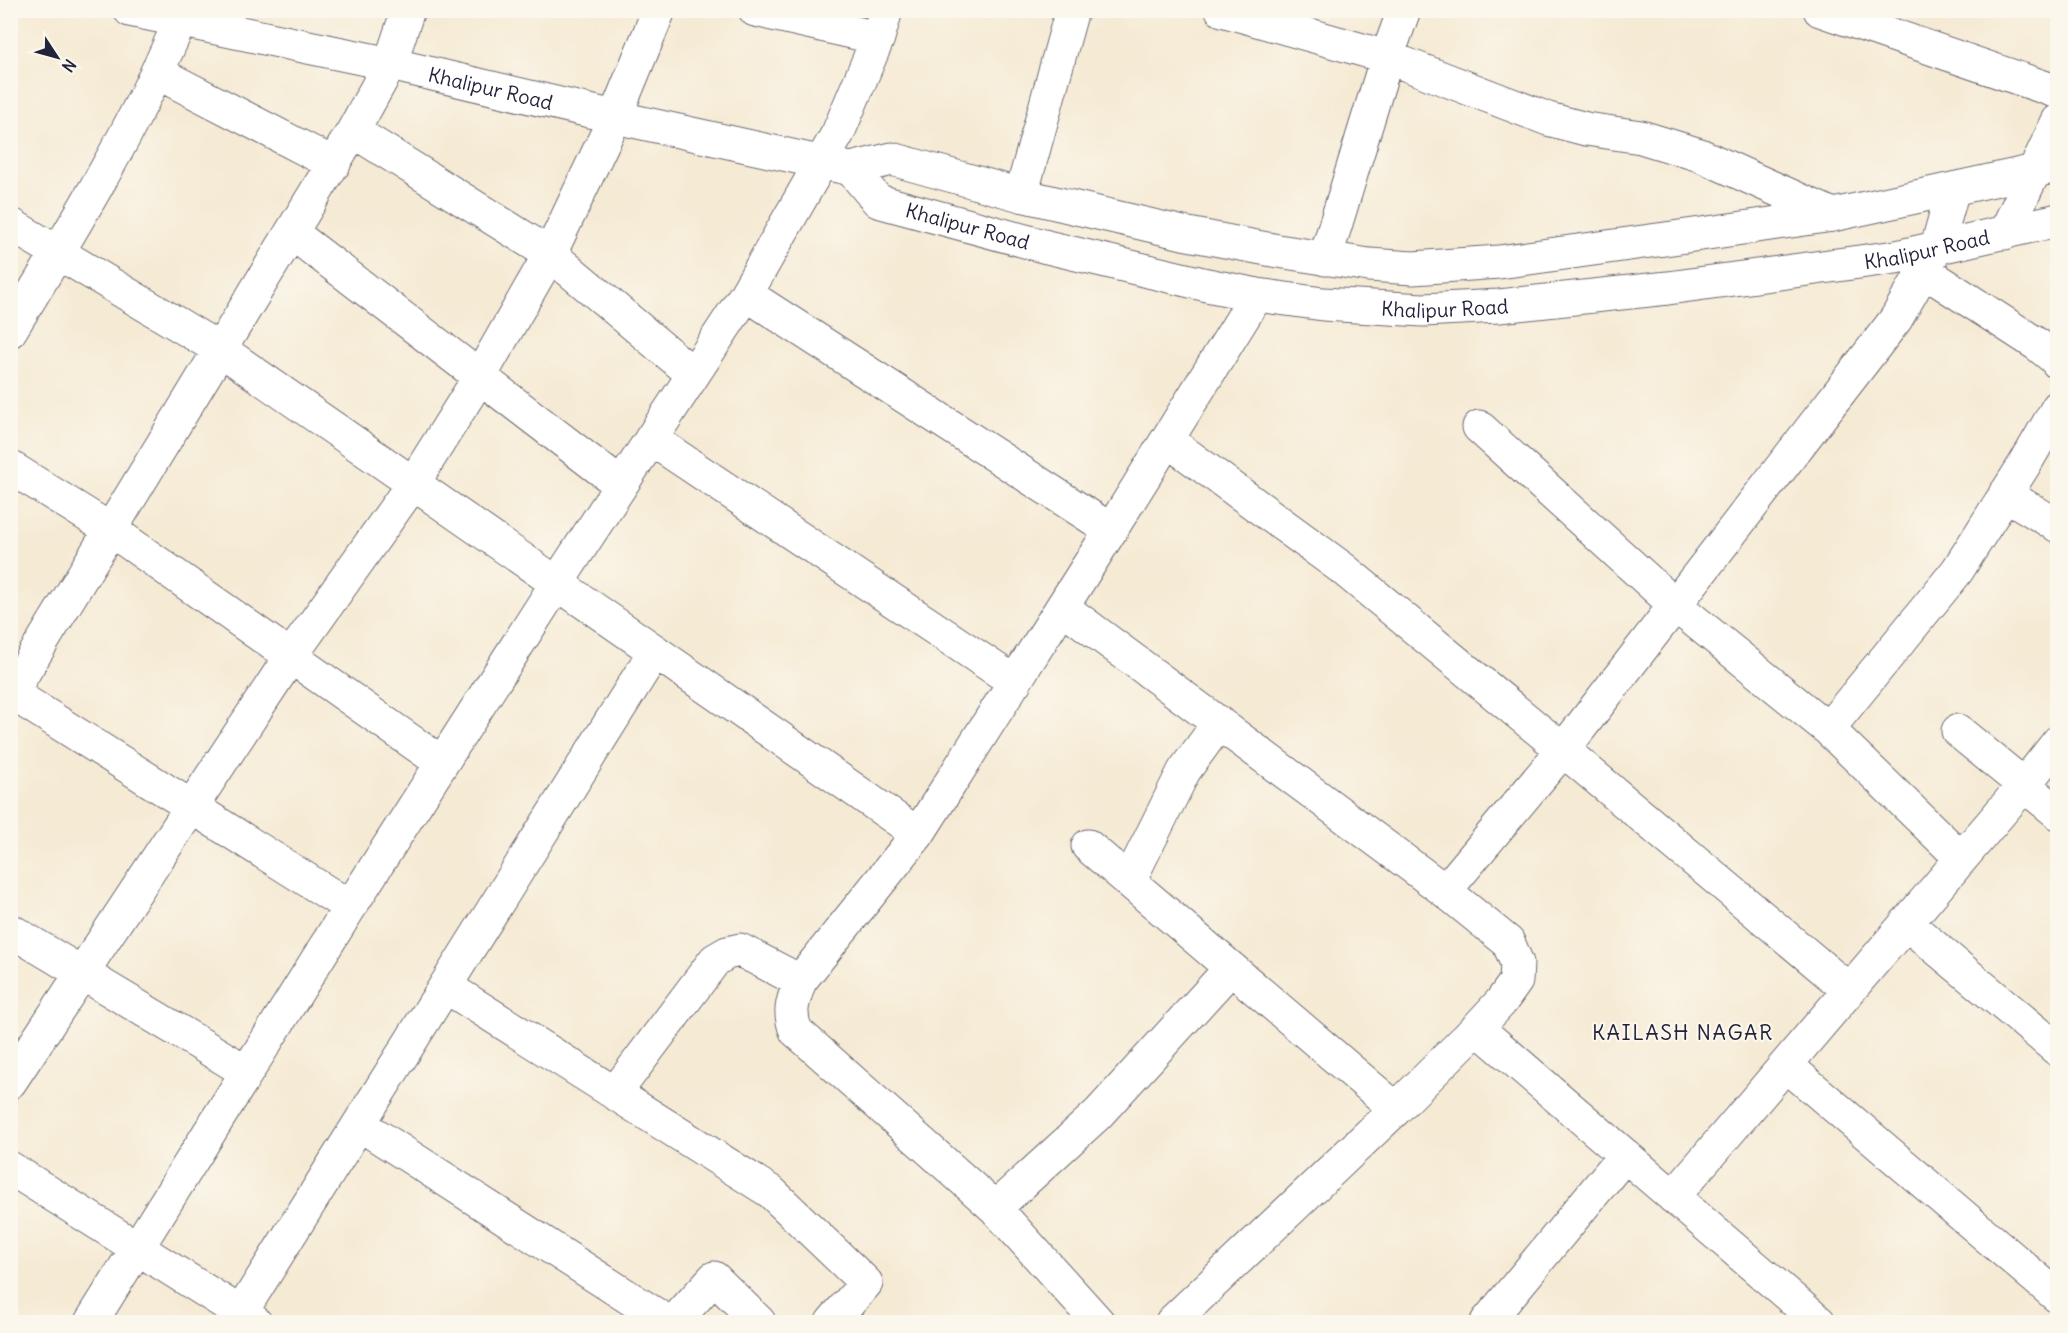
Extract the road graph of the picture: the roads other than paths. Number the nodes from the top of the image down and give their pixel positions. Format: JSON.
{"nodes":[{"id":1,"x":130,"y":10,"type":"edge"},
{"id":2,"x":408,"y":10,"type":"edge"},
{"id":3,"x":659,"y":10,"type":"edge"},
{"id":4,"x":755,"y":10,"type":"edge"},
{"id":5,"x":1072,"y":10,"type":"edge"},
{"id":6,"x":1222,"y":10,"type":"edge"},
{"id":7,"x":1404,"y":10,"type":"edge"},
{"id":8,"x":1820,"y":10,"type":"edge"},
{"id":9,"x":180,"y":21,"type":"junction"},
{"id":10,"x":882,"y":24,"type":"edge"},
{"id":11,"x":1387,"y":57,"type":"junction"},
{"id":12,"x":390,"y":64,"type":"junction"},
{"id":13,"x":158,"y":73,"type":"junction"},
{"id":14,"x":2058,"y":92,"type":"edge"},
{"id":15,"x":615,"y":117,"type":"junction"},
{"id":16,"x":2058,"y":121,"type":"edge"},
{"id":17,"x":353,"y":131,"type":"junction"},
{"id":18,"x":334,"y":164,"type":"junction"},
{"id":19,"x":835,"y":166,"type":"junction"},
{"id":20,"x":2047,"y":168,"type":"edge"},
{"id":21,"x":1953,"y":189,"type":"junction"},
{"id":22,"x":1021,"y":195,"type":"junction"},
{"id":23,"x":1833,"y":215,"type":"junction"},
{"id":24,"x":2058,"y":220,"type":"edge"},
{"id":25,"x":10,"y":224,"type":"edge"},
{"id":26,"x":292,"y":233,"type":"junction"},
{"id":27,"x":2005,"y":233,"type":"junction"},
{"id":28,"x":1278,"y":251,"type":"junction"},
{"id":29,"x":59,"y":253,"type":"junction"},
{"id":30,"x":550,"y":254,"type":"junction"},
{"id":31,"x":1324,"y":259,"type":"junction"},
{"id":32,"x":1930,"y":259,"type":"junction"},
{"id":33,"x":746,"y":294,"type":"junction"},
{"id":34,"x":1257,"y":295,"type":"junction"},
{"id":35,"x":10,"y":331,"type":"edge"},
{"id":36,"x":221,"y":350,"type":"junction"},
{"id":37,"x":2058,"y":363,"type":"edge"},
{"id":38,"x":693,"y":375,"type":"junction"},
{"id":39,"x":478,"y":378,"type":"junction"},
{"id":40,"x":2058,"y":407,"type":"edge"},
{"id":41,"x":1479,"y":427,"type":"dead end"},
{"id":42,"x":651,"y":439,"type":"junction"},
{"id":43,"x":1167,"y":440,"type":"junction"},
{"id":44,"x":10,"y":467,"type":"edge"},
{"id":45,"x":414,"y":482,"type":"junction"},
{"id":46,"x":621,"y":485,"type":"junction"},
{"id":47,"x":2005,"y":494,"type":"junction"},
{"id":48,"x":2058,"y":526,"type":"edge"},
{"id":49,"x":111,"y":530,"type":"junction"},
{"id":50,"x":1111,"y":530,"type":"junction"},
{"id":51,"x":557,"y":583,"type":"junction"},
{"id":52,"x":1675,"y":605,"type":"junction"},
{"id":53,"x":1062,"y":607,"type":"junction"},
{"id":54,"x":655,"y":651,"type":"junction"},
{"id":55,"x":291,"y":656,"type":"junction"},
{"id":56,"x":1015,"y":682,"type":"junction"},
{"id":57,"x":11,"y":693,"type":"edge"},
{"id":58,"x":1219,"y":723,"type":"junction"},
{"id":59,"x":1828,"y":729,"type":"junction"},
{"id":60,"x":1958,"y":730,"type":"dead end"},
{"id":61,"x":2058,"y":742,"type":"edge"},
{"id":62,"x":1563,"y":750,"type":"junction"},
{"id":63,"x":442,"y":763,"type":"junction"},
{"id":64,"x":2024,"y":785,"type":"junction"},
{"id":65,"x":192,"y":807,"type":"junction"},
{"id":66,"x":2058,"y":813,"type":"edge"},
{"id":67,"x":918,"y":834,"type":"junction"},
{"id":68,"x":1088,"y":846,"type":"dead end"},
{"id":69,"x":1961,"y":858,"type":"junction"},
{"id":70,"x":1129,"y":881,"type":"junction"},
{"id":71,"x":1445,"y":891,"type":"junction"},
{"id":72,"x":350,"y":907,"type":"junction"},
{"id":73,"x":1906,"y":923,"type":"junction"},
{"id":74,"x":10,"y":930,"type":"edge"},
{"id":75,"x":1231,"y":968,"type":"junction"},
{"id":76,"x":82,"y":973,"type":"junction"},
{"id":77,"x":800,"y":981,"type":"junction"},
{"id":78,"x":445,"y":986,"type":"junction"},
{"id":79,"x":1849,"y":990,"type":"junction"},
{"id":80,"x":1477,"y":1028,"type":"junction"},
{"id":81,"x":2058,"y":1050,"type":"edge"},
{"id":82,"x":1786,"y":1065,"type":"junction"},
{"id":83,"x":247,"y":1072,"type":"junction"},
{"id":84,"x":10,"y":1082,"type":"edge"},
{"id":85,"x":615,"y":1093,"type":"junction"},
{"id":86,"x":1396,"y":1109,"type":"junction"},
{"id":87,"x":359,"y":1124,"type":"junction"},
{"id":88,"x":1625,"y":1155,"type":"junction"},
{"id":89,"x":10,"y":1168,"type":"edge"},
{"id":90,"x":1673,"y":1197,"type":"junction"},
{"id":91,"x":995,"y":1208,"type":"junction"},
{"id":92,"x":137,"y":1248,"type":"junction"},
{"id":93,"x":2058,"y":1297,"type":"edge"},
{"id":94,"x":244,"y":1319,"type":"edge"},
{"id":95,"x":91,"y":1323,"type":"edge"},
{"id":96,"x":667,"y":1323,"type":"edge"},
{"id":97,"x":674,"y":1323,"type":"edge"},
{"id":98,"x":759,"y":1323,"type":"edge"},
{"id":99,"x":832,"y":1323,"type":"edge"},
{"id":100,"x":1098,"y":1323,"type":"edge"},
{"id":101,"x":1172,"y":1323,"type":"edge"},
{"id":102,"x":1487,"y":1323,"type":"edge"},
{"id":103,"x":1819,"y":1323,"type":"edge"}],
"edges":[{"from":1,"to":9,"type":"street","name":"Khalipur Road"},
{"from":2,"to":12,"type":"street"},
{"from":3,"to":15,"type":"street"},
{"from":4,"to":10,"type":"street"},
{"from":5,"to":22,"type":"street"},
{"from":6,"to":11,"type":"street"},
{"from":7,"to":11,"type":"street"},
{"from":8,"to":14,"type":"street"},
{"from":9,"to":12,"type":"street","name":"Khalipur Road"},
{"from":9,"to":13,"type":"street"},
{"from":10,"to":19,"type":"street"},
{"from":11,"to":23,"type":"street"},
{"from":11,"to":31,"type":"street"},
{"from":12,"to":15,"type":"street","name":"Khalipur Road"},
{"from":12,"to":17,"type":"street"},
{"from":13,"to":18,"type":"street"},
{"from":13,"to":29,"type":"street"},
{"from":15,"to":19,"type":"street","name":"Khalipur Road"},
{"from":15,"to":30,"type":"street"},
{"from":16,"to":20,"type":"street"},
{"from":17,"to":18,"type":"street"},
{"from":17,"to":30,"type":"street"},
{"from":18,"to":26,"type":"street"},
{"from":19,"to":22,"type":"street","name":"Khalipur Road"},
{"from":19,"to":33,"type":"street"},
{"from":19,"to":34,"type":"street","name":"Khalipur Road"},
{"from":20,"to":21,"type":"street","name":"Khalipur Road"},
{"from":20,"to":27,"type":"street"},
{"from":21,"to":23,"type":"street","name":"Khalipur Road"},
{"from":21,"to":32,"type":"street"},
{"from":22,"to":28,"type":"street","name":"Khalipur Road"},
{"from":23,"to":31,"type":"street","name":"Khalipur Road"},
{"from":24,"to":27,"type":"street","name":"Khalipur Road"},
{"from":25,"to":29,"type":"street"},
{"from":26,"to":36,"type":"street"},
{"from":26,"to":39,"type":"street"},
{"from":27,"to":32,"type":"street","name":"Khalipur Road"},
{"from":28,"to":31,"type":"street","name":"Khalipur Road"},
{"from":28,"to":34,"type":"street"},
{"from":29,"to":35,"type":"street"},
{"from":29,"to":36,"type":"street"},
{"from":30,"to":38,"type":"street"},
{"from":30,"to":39,"type":"street"},
{"from":32,"to":34,"type":"street","name":"Khalipur Road"},
{"from":32,"to":37,"type":"street"},
{"from":32,"to":52,"type":"street"},
{"from":33,"to":38,"type":"street"},
{"from":33,"to":50,"type":"street"},
{"from":34,"to":43,"type":"street"},
{"from":36,"to":45,"type":"street"},
{"from":36,"to":49,"type":"street"},
{"from":38,"to":42,"type":"street"},
{"from":39,"to":45,"type":"street"},
{"from":39,"to":46,"type":"street"},
{"from":40,"to":47,"type":"street"},
{"from":41,"to":52,"type":"street"},
{"from":42,"to":46,"type":"street"},
{"from":42,"to":56,"type":"street"},
{"from":43,"to":50,"type":"street"},
{"from":43,"to":62,"type":"street"},
{"from":44,"to":49,"type":"street"},
{"from":45,"to":51,"type":"street"},
{"from":45,"to":55,"type":"street"},
{"from":46,"to":51,"type":"street"},
{"from":47,"to":48,"type":"street"},
{"from":47,"to":59,"type":"street"},
{"from":49,"to":55,"type":"street"},
{"from":49,"to":57,"type":"street"},
{"from":50,"to":53,"type":"street"},
{"from":51,"to":54,"type":"street"},
{"from":51,"to":63,"type":"street"},
{"from":52,"to":59,"type":"street"},
{"from":52,"to":62,"type":"street"},
{"from":53,"to":56,"type":"street"},
{"from":53,"to":58,"type":"street"},
{"from":54,"to":67,"type":"street"},
{"from":54,"to":78,"type":"street"},
{"from":55,"to":63,"type":"street"},
{"from":55,"to":65,"type":"street"},
{"from":56,"to":67,"type":"street"},
{"from":57,"to":65,"type":"street"},
{"from":58,"to":70,"type":"street"},
{"from":58,"to":71,"type":"street"},
{"from":59,"to":69,"type":"street"},
{"from":60,"to":64,"type":"street"},
{"from":61,"to":64,"type":"street"},
{"from":62,"to":71,"type":"street"},
{"from":62,"to":79,"type":"street"},
{"from":63,"to":72,"type":"street"},
{"from":64,"to":66,"type":"street"},
{"from":64,"to":69,"type":"street"},
{"from":65,"to":72,"type":"street"},
{"from":65,"to":76,"type":"street"},
{"from":67,"to":77,"type":"street"},
{"from":68,"to":70,"type":"street"},
{"from":69,"to":73,"type":"street"},
{"from":70,"to":75,"type":"street"},
{"from":71,"to":80,"type":"street"},
{"from":72,"to":83,"type":"street"},
{"from":73,"to":79,"type":"street"},
{"from":73,"to":81,"type":"street"},
{"from":74,"to":76,"type":"street"},
{"from":75,"to":86,"type":"street"},
{"from":75,"to":91,"type":"street"},
{"from":76,"to":83,"type":"street"},
{"from":76,"to":84,"type":"street"},
{"from":77,"to":85,"type":"street"},
{"from":77,"to":91,"type":"street"},
{"from":78,"to":85,"type":"street"},
{"from":78,"to":87,"type":"street"},
{"from":79,"to":82,"type":"street"},
{"from":80,"to":86,"type":"street"},
{"from":80,"to":88,"type":"street"},
{"from":82,"to":90,"type":"street"},
{"from":82,"to":93,"type":"street"},
{"from":83,"to":92,"type":"street"},
{"from":85,"to":99,"type":"street"},
{"from":86,"to":101,"type":"street"},
{"from":87,"to":94,"type":"street"},
{"from":87,"to":96,"type":"street"},
{"from":88,"to":90,"type":"street"},
{"from":88,"to":102,"type":"street"},
{"from":89,"to":92,"type":"street"},
{"from":90,"to":103,"type":"street"},
{"from":91,"to":100,"type":"street"},
{"from":92,"to":94,"type":"street"},
{"from":92,"to":95,"type":"street"},
{"from":97,"to":98,"type":"street"}]}
